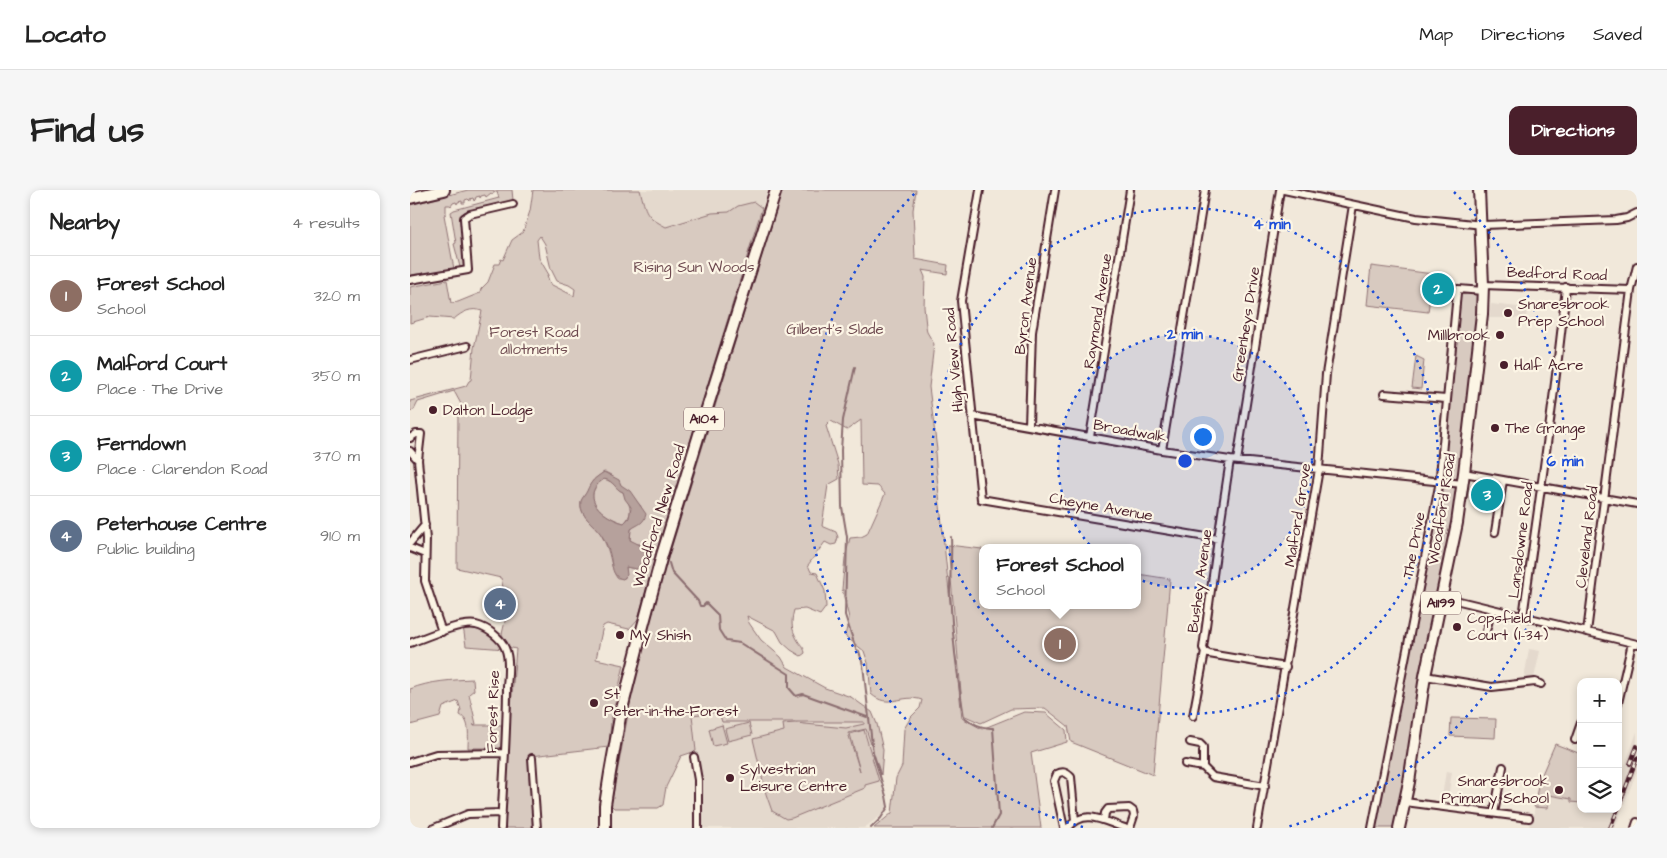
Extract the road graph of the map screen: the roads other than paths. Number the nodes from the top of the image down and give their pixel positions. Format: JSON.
{"nodes":[{"id":1,"x":444,"y":190,"type":"edge"},
{"id":2,"x":776,"y":190,"type":"edge"},
{"id":3,"x":980,"y":190,"type":"edge"},
{"id":4,"x":1055,"y":190,"type":"edge"},
{"id":5,"x":1130,"y":190,"type":"edge"},
{"id":6,"x":1205,"y":190,"type":"edge"},
{"id":7,"x":1280,"y":190,"type":"edge"},
{"id":8,"x":1284,"y":190,"type":"edge"},
{"id":9,"x":1479,"y":190,"type":"edge"},
{"id":10,"x":410,"y":198,"type":"edge"},
{"id":11,"x":513,"y":204,"type":"dead end"},
{"id":12,"x":1353,"y":204,"type":"junction"},
{"id":13,"x":1637,"y":213,"type":"edge"},
{"id":14,"x":1628,"y":218,"type":"junction"},
{"id":15,"x":1637,"y":219,"type":"edge"},
{"id":16,"x":1479,"y":224,"type":"junction"},
{"id":17,"x":1637,"y":266,"type":"edge"},
{"id":18,"x":410,"y":280,"type":"edge"},
{"id":19,"x":1566,"y":287,"type":"junction"},
{"id":20,"x":1483,"y":288,"type":"junction"},
{"id":21,"x":1632,"y":290,"type":"junction"},
{"id":22,"x":467,"y":346,"type":"dead end"},
{"id":23,"x":410,"y":360,"type":"edge"},
{"id":24,"x":1384,"y":394,"type":"dead end"},
{"id":25,"x":1446,"y":399,"type":"junction"},
{"id":26,"x":972,"y":416,"type":"junction"},
{"id":27,"x":1029,"y":425,"type":"junction"},
{"id":28,"x":1090,"y":437,"type":"junction"},
{"id":29,"x":410,"y":438,"type":"edge"},
{"id":30,"x":1162,"y":450,"type":"junction"},
{"id":31,"x":410,"y":451,"type":"edge"},
{"id":32,"x":418,"y":460,"type":"junction"},
{"id":33,"x":1234,"y":461,"type":"junction"},
{"id":34,"x":1319,"y":469,"type":"junction"},
{"id":35,"x":1463,"y":479,"type":"junction"},
{"id":36,"x":1503,"y":480,"type":"junction"},
{"id":37,"x":1439,"y":482,"type":"junction"},
{"id":38,"x":1540,"y":487,"type":"junction"},
{"id":39,"x":1604,"y":498,"type":"junction"},
{"id":40,"x":981,"y":499,"type":"joint"},
{"id":41,"x":1637,"y":504,"type":"edge"},
{"id":42,"x":425,"y":525,"type":"junction"},
{"id":43,"x":1495,"y":532,"type":"dead end"},
{"id":44,"x":1218,"y":539,"type":"junction"},
{"id":45,"x":410,"y":543,"type":"edge"},
{"id":46,"x":410,"y":548,"type":"edge"},
{"id":47,"x":425,"y":554,"type":"junction"},
{"id":48,"x":1442,"y":597,"type":"junction"},
{"id":49,"x":1492,"y":609,"type":"junction"},
{"id":50,"x":1523,"y":617,"type":"junction"},
{"id":51,"x":1486,"y":631,"type":"dead end"},
{"id":52,"x":442,"y":632,"type":"junction"},
{"id":53,"x":1587,"y":632,"type":"junction"},
{"id":54,"x":410,"y":643,"type":"edge"},
{"id":55,"x":1634,"y":644,"type":"edge"},
{"id":56,"x":1205,"y":652,"type":"junction"},
{"id":57,"x":1286,"y":666,"type":"junction"},
{"id":58,"x":1425,"y":676,"type":"junction"},
{"id":59,"x":1541,"y":684,"type":"dead end"},
{"id":60,"x":1622,"y":688,"type":"edge"},
{"id":61,"x":1193,"y":716,"type":"dead end"},
{"id":62,"x":1577,"y":734,"type":"edge"},
{"id":63,"x":1575,"y":740,"type":"dead end"},
{"id":64,"x":1190,"y":742,"type":"dead end"},
{"id":65,"x":505,"y":753,"type":"junction"},
{"id":66,"x":532,"y":758,"type":"dead end"},
{"id":67,"x":694,"y":758,"type":"dead end"},
{"id":68,"x":410,"y":762,"type":"edge"},
{"id":69,"x":1186,"y":764,"type":"dead end"},
{"id":70,"x":1202,"y":767,"type":"junction"},
{"id":71,"x":1502,"y":767,"type":"dead end"},
{"id":72,"x":1266,"y":786,"type":"junction"},
{"id":73,"x":1405,"y":802,"type":"junction"},
{"id":74,"x":1060,"y":805,"type":"junction"},
{"id":75,"x":502,"y":813,"type":"junction"},
{"id":76,"x":1494,"y":813,"type":"junction"},
{"id":77,"x":1074,"y":817,"type":"junction"},
{"id":78,"x":1529,"y":818,"type":"dead end"},
{"id":79,"x":1104,"y":820,"type":"junction"},
{"id":80,"x":1637,"y":822,"type":"edge"},
{"id":81,"x":434,"y":828,"type":"edge"},
{"id":82,"x":501,"y":828,"type":"edge"},
{"id":83,"x":537,"y":828,"type":"edge"},
{"id":84,"x":605,"y":828,"type":"edge"},
{"id":85,"x":698,"y":828,"type":"edge"},
{"id":86,"x":1067,"y":828,"type":"edge"},
{"id":87,"x":1125,"y":828,"type":"edge"},
{"id":88,"x":1130,"y":828,"type":"edge"},
{"id":89,"x":1257,"y":828,"type":"edge"},
{"id":90,"x":1372,"y":828,"type":"edge"},
{"id":91,"x":1399,"y":828,"type":"edge"},
{"id":92,"x":1634,"y":828,"type":"edge"}],
"edges":[{"from":1,"to":10,"type":"main road"},
{"from":2,"to":84,"type":"main road","name":"Woodford New Road","number":"A104"},
{"from":3,"to":26,"type":"street","name":"High View Road"},
{"from":4,"to":27,"type":"street","name":"Byron Avenue"},
{"from":5,"to":28,"type":"street","name":"Raymond Avenue"},
{"from":6,"to":30,"type":"street"},
{"from":7,"to":33,"type":"street","name":"Greenheys Drive"},
{"from":8,"to":12,"type":"street"},
{"from":9,"to":16,"type":"main road","name":"Woodford Road","number":"A1199"},
{"from":11,"to":18,"type":"street"},
{"from":12,"to":16,"type":"street"},
{"from":12,"to":34,"type":"street","name":"Malford Grove"},
{"from":13,"to":14,"type":"street"},
{"from":14,"to":15,"type":"street"},
{"from":14,"to":16,"type":"street"},
{"from":16,"to":20,"type":"main road","name":"Woodford Road","number":"A1199"},
{"from":17,"to":21,"type":"street","name":"Cleveland Road"},
{"from":19,"to":20,"type":"street","name":"Bedford Road"},
{"from":19,"to":21,"type":"street","name":"Bedford Road"},
{"from":19,"to":38,"type":"street","name":"Lansdowne Road"},
{"from":20,"to":25,"type":"street","name":"The Drive"},
{"from":20,"to":35,"type":"main road","name":"Woodford Road","number":"A1199"},
{"from":21,"to":39,"type":"street","name":"Cleveland Road"},
{"from":22,"to":23,"type":"street"},
{"from":24,"to":25,"type":"street"},
{"from":25,"to":37,"type":"street","name":"The Drive"},
{"from":26,"to":27,"type":"street","name":"Broadwalk"},
{"from":26,"to":40,"type":"street","name":"High View Road"},
{"from":27,"to":28,"type":"street","name":"Broadwalk"},
{"from":28,"to":30,"type":"street","name":"Broadwalk"},
{"from":29,"to":32,"type":"street"},
{"from":30,"to":33,"type":"street","name":"Broadwalk"},
{"from":31,"to":32,"type":"street"},
{"from":32,"to":42,"type":"street"},
{"from":33,"to":34,"type":"street","name":"Broadwalk"},
{"from":33,"to":44,"type":"street","name":"Bushey Avenue"},
{"from":34,"to":37,"type":"street","name":"Broadwalk"},
{"from":34,"to":57,"type":"street","name":"Malford Grove"},
{"from":35,"to":36,"type":"street","name":"Broadwalk"},
{"from":35,"to":37,"type":"street","name":"Broadwalk"},
{"from":35,"to":48,"type":"main road","name":"Woodford Road","number":"A1199"},
{"from":36,"to":38,"type":"street","name":"Broadwalk"},
{"from":36,"to":43,"type":"street"},
{"from":37,"to":90,"type":"street","name":"The Drive"},
{"from":38,"to":39,"type":"street","name":"Broadwalk"},
{"from":38,"to":50,"type":"street","name":"Lansdowne Road"},
{"from":39,"to":41,"type":"street","name":"Broadwalk"},
{"from":39,"to":53,"type":"street","name":"Cleveland Road"},
{"from":40,"to":44,"type":"street","name":"Cheyne Avenue"},
{"from":42,"to":45,"type":"street"},
{"from":42,"to":47,"type":"street"},
{"from":44,"to":56,"type":"street","name":"Bushey Avenue"},
{"from":46,"to":47,"type":"street"},
{"from":47,"to":52,"type":"street"},
{"from":48,"to":49,"type":"street"},
{"from":48,"to":58,"type":"main road","name":"Woodford Road","number":"A1199"},
{"from":49,"to":50,"type":"street"},
{"from":49,"to":51,"type":"street"},
{"from":50,"to":53,"type":"street"},
{"from":52,"to":54,"type":"street"},
{"from":52,"to":65,"type":"street","name":"Forest Rise"},
{"from":53,"to":55,"type":"street"},
{"from":55,"to":60,"type":"street"},
{"from":56,"to":57,"type":"street","name":"Bushey Avenue"},
{"from":56,"to":61,"type":"street"},
{"from":57,"to":72,"type":"street","name":"Malford Grove"},
{"from":58,"to":59,"type":"street"},
{"from":58,"to":73,"type":"main road","name":"Woodford Road","number":"A1199"},
{"from":62,"to":63,"type":"street"},
{"from":64,"to":70,"type":"street"},
{"from":65,"to":68,"type":"street"},
{"from":65,"to":75,"type":"street","name":"Forest Rise"},
{"from":66,"to":83,"type":"street"},
{"from":67,"to":85,"type":"street"},
{"from":69,"to":70,"type":"street"},
{"from":70,"to":72,"type":"street"},
{"from":71,"to":76,"type":"street"},
{"from":72,"to":89,"type":"street","name":"Malford Grove"},
{"from":73,"to":76,"type":"street"},
{"from":73,"to":91,"type":"main road","name":"Woodford Road","number":"A1199"},
{"from":74,"to":77,"type":"street"},
{"from":74,"to":77,"type":"street"},
{"from":74,"to":86,"type":"street"},
{"from":75,"to":81,"type":"street"},
{"from":75,"to":82,"type":"street","name":"Forest Rise"},
{"from":76,"to":78,"type":"street"},
{"from":77,"to":79,"type":"street"},
{"from":77,"to":86,"type":"street"},
{"from":79,"to":87,"type":"street"},
{"from":79,"to":88,"type":"street"},
{"from":80,"to":92,"type":"street"}]}
